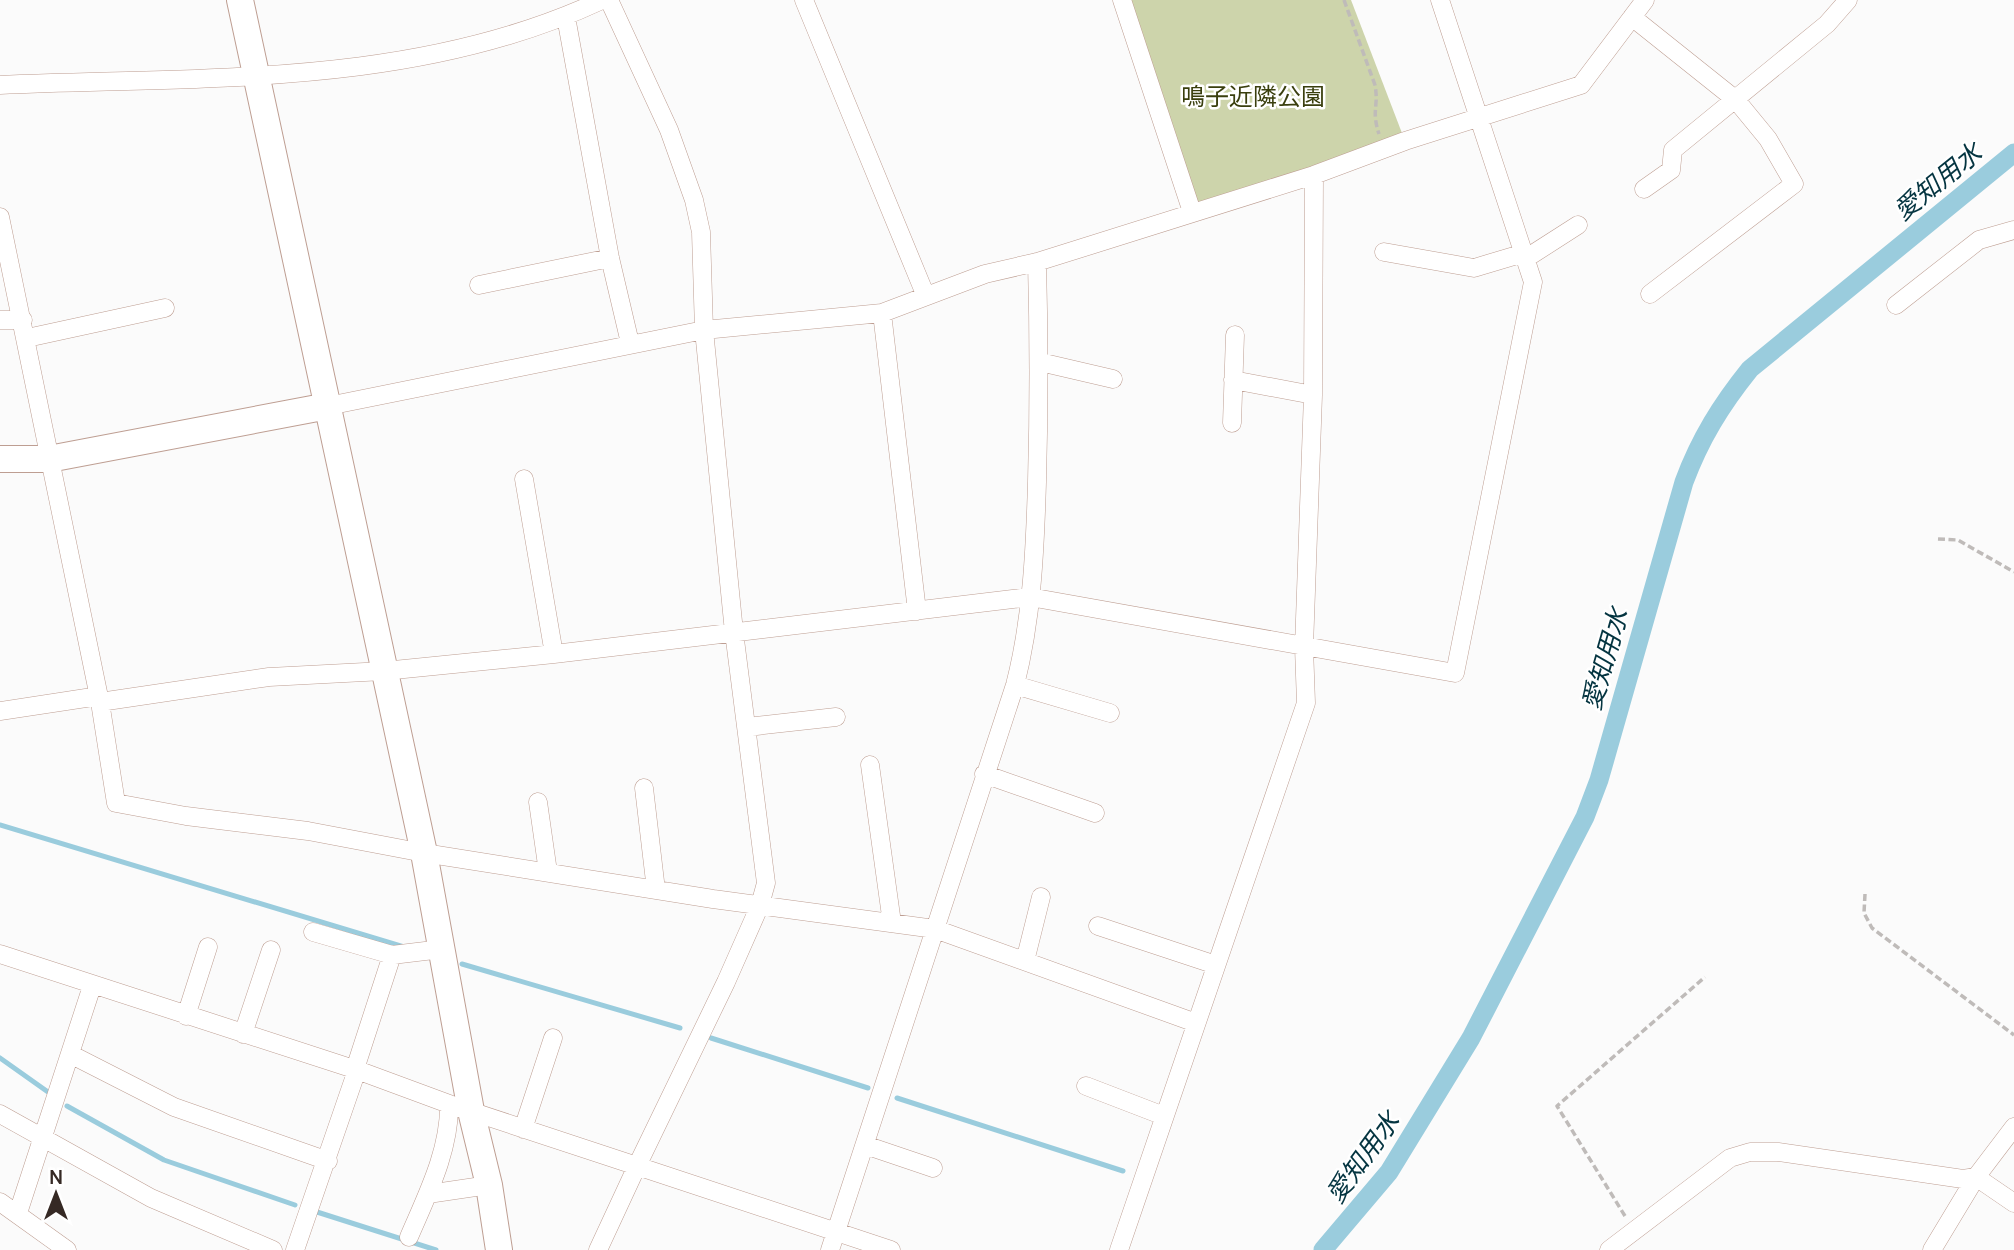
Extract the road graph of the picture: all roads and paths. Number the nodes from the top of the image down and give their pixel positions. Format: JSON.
{"nodes":[{"id":1,"x":240,"y":0,"type":"edge"},
{"id":2,"x":601,"y":0,"type":"edge"},
{"id":3,"x":609,"y":0,"type":"edge"},
{"id":4,"x":804,"y":0,"type":"edge"},
{"id":5,"x":1122,"y":0,"type":"edge"},
{"id":6,"x":1344,"y":0,"type":"edge"},
{"id":7,"x":1440,"y":0,"type":"edge"},
{"id":8,"x":1645,"y":0,"type":"edge"},
{"id":9,"x":1848,"y":0,"type":"edge"},
{"id":10,"x":566,"y":17,"type":"junction"},
{"id":11,"x":1632,"y":17,"type":"junction"},
{"id":12,"x":257,"y":75,"type":"junction"},
{"id":13,"x":0,"y":85,"type":"edge"},
{"id":14,"x":1736,"y":100,"type":"junction"},
{"id":15,"x":1480,"y":118,"type":"junction"},
{"id":16,"x":1384,"y":150,"type":"junction"},
{"id":17,"x":1314,"y":175,"type":"junction"},
{"id":18,"x":1644,"y":189,"type":"dead end"},
{"id":19,"x":1192,"y":212,"type":"junction"},
{"id":20,"x":0,"y":217,"type":"edge"},
{"id":21,"x":1578,"y":225,"type":"dead end"},
{"id":22,"x":2014,"y":230,"type":"edge"},
{"id":23,"x":1384,"y":252,"type":"dead end"},
{"id":24,"x":1525,"y":256,"type":"junction"},
{"id":25,"x":610,"y":258,"type":"junction"},
{"id":26,"x":1037,"y":262,"type":"junction"},
{"id":27,"x":6,"y":268,"type":"edge"},
{"id":28,"x":479,"y":285,"type":"dead end"},
{"id":29,"x":925,"y":294,"type":"junction"},
{"id":30,"x":1650,"y":294,"type":"dead end"},
{"id":31,"x":1896,"y":305,"type":"dead end"},
{"id":32,"x":165,"y":308,"type":"dead end"},
{"id":33,"x":882,"y":313,"type":"junction"},
{"id":34,"x":0,"y":320,"type":"edge"},
{"id":35,"x":25,"y":329,"type":"junction"},
{"id":36,"x":705,"y":330,"type":"junction"},
{"id":37,"x":1235,"y":335,"type":"dead end"},
{"id":38,"x":630,"y":343,"type":"junction"},
{"id":39,"x":1040,"y":362,"type":"junction"},
{"id":40,"x":1113,"y":379,"type":"dead end"},
{"id":41,"x":1233,"y":380,"type":"junction"},
{"id":42,"x":1313,"y":395,"type":"junction"},
{"id":43,"x":328,"y":406,"type":"junction"},
{"id":44,"x":1231,"y":423,"type":"dead end"},
{"id":45,"x":0,"y":459,"type":"edge"},
{"id":46,"x":48,"y":459,"type":"junction"},
{"id":47,"x":524,"y":480,"type":"dead end"},
{"id":48,"x":1938,"y":539,"type":"dead end"},
{"id":49,"x":2014,"y":572,"type":"edge"},
{"id":50,"x":1030,"y":597,"type":"junction"},
{"id":51,"x":917,"y":611,"type":"junction"},
{"id":52,"x":734,"y":632,"type":"junction"},
{"id":53,"x":1304,"y":647,"type":"junction"},
{"id":54,"x":554,"y":654,"type":"junction"},
{"id":55,"x":384,"y":671,"type":"junction"},
{"id":56,"x":1015,"y":685,"type":"junction"},
{"id":57,"x":100,"y":699,"type":"junction"},
{"id":58,"x":0,"y":711,"type":"edge"},
{"id":59,"x":1110,"y":713,"type":"dead end"},
{"id":60,"x":836,"y":717,"type":"dead end"},
{"id":61,"x":747,"y":727,"type":"junction"},
{"id":62,"x":870,"y":765,"type":"dead end"},
{"id":63,"x":984,"y":774,"type":"junction"},
{"id":64,"x":643,"y":788,"type":"dead end"},
{"id":65,"x":538,"y":802,"type":"dead end"},
{"id":66,"x":1095,"y":813,"type":"dead end"},
{"id":67,"x":424,"y":853,"type":"junction"},
{"id":68,"x":548,"y":872,"type":"junction"},
{"id":69,"x":656,"y":890,"type":"junction"},
{"id":70,"x":1865,"y":894,"type":"dead end"},
{"id":71,"x":1041,"y":897,"type":"dead end"},
{"id":72,"x":760,"y":905,"type":"junction"},
{"id":73,"x":892,"y":923,"type":"junction"},
{"id":74,"x":1098,"y":926,"type":"dead end"},
{"id":75,"x":935,"y":929,"type":"junction"},
{"id":76,"x":313,"y":932,"type":"dead end"},
{"id":77,"x":208,"y":947,"type":"dead end"},
{"id":78,"x":442,"y":949,"type":"junction"},
{"id":79,"x":271,"y":950,"type":"dead end"},
{"id":80,"x":0,"y":954,"type":"edge"},
{"id":81,"x":392,"y":955,"type":"junction"},
{"id":82,"x":1025,"y":961,"type":"junction"},
{"id":83,"x":1216,"y":965,"type":"junction"},
{"id":84,"x":1705,"y":976,"type":"dead end"},
{"id":85,"x":92,"y":986,"type":"junction"},
{"id":86,"x":187,"y":1016,"type":"junction"},
{"id":87,"x":1196,"y":1023,"type":"junction"},
{"id":88,"x":243,"y":1034,"type":"junction"},
{"id":89,"x":2014,"y":1035,"type":"edge"},
{"id":90,"x":553,"y":1038,"type":"dead end"},
{"id":91,"x":70,"y":1054,"type":"junction"},
{"id":92,"x":356,"y":1070,"type":"junction"},
{"id":93,"x":1086,"y":1086,"type":"dead end"},
{"id":94,"x":460,"y":1108,"type":"junction"},
{"id":95,"x":0,"y":1114,"type":"edge"},
{"id":96,"x":1164,"y":1116,"type":"junction"},
{"id":97,"x":2014,"y":1127,"type":"edge"},
{"id":98,"x":523,"y":1129,"type":"junction"},
{"id":99,"x":43,"y":1138,"type":"junction"},
{"id":100,"x":865,"y":1145,"type":"junction"},
{"id":101,"x":328,"y":1161,"type":"junction"},
{"id":102,"x":636,"y":1166,"type":"junction"},
{"id":103,"x":933,"y":1168,"type":"dead end"},
{"id":104,"x":1976,"y":1177,"type":"junction"},
{"id":105,"x":489,"y":1185,"type":"junction"},
{"id":106,"x":428,"y":1195,"type":"junction"},
{"id":107,"x":0,"y":1202,"type":"edge"},
{"id":108,"x":2014,"y":1203,"type":"edge"},
{"id":109,"x":18,"y":1213,"type":"junction"},
{"id":110,"x":1633,"y":1229,"type":"junction"},
{"id":111,"x":837,"y":1232,"type":"junction"},
{"id":112,"x":409,"y":1237,"type":"dead end"},
{"id":113,"x":66,"y":1250,"type":"edge"},
{"id":114,"x":273,"y":1250,"type":"edge"},
{"id":115,"x":295,"y":1250,"type":"edge"},
{"id":116,"x":499,"y":1250,"type":"edge"},
{"id":117,"x":598,"y":1250,"type":"edge"},
{"id":118,"x":830,"y":1250,"type":"edge"},
{"id":119,"x":891,"y":1250,"type":"edge"},
{"id":120,"x":1119,"y":1250,"type":"edge"},
{"id":121,"x":1609,"y":1250,"type":"edge"},
{"id":122,"x":1932,"y":1250,"type":"edge"}],
"edges":[{"from":1,"to":12,"type":"street"},
{"from":2,"to":10,"type":"street"},
{"from":3,"to":36,"type":"street"},
{"from":4,"to":29,"type":"street"},
{"from":5,"to":19,"type":"street"},
{"from":6,"to":16,"type":"path"},
{"from":7,"to":15,"type":"street"},
{"from":8,"to":11,"type":"street"},
{"from":9,"to":14,"type":"street"},
{"from":10,"to":12,"type":"street"},
{"from":10,"to":25,"type":"street"},
{"from":11,"to":14,"type":"street"},
{"from":11,"to":15,"type":"street"},
{"from":12,"to":13,"type":"street"},
{"from":12,"to":43,"type":"street"},
{"from":14,"to":18,"type":"street"},
{"from":14,"to":30,"type":"street"},
{"from":15,"to":16,"type":"street"},
{"from":15,"to":24,"type":"street"},
{"from":16,"to":17,"type":"street"},
{"from":17,"to":19,"type":"street"},
{"from":17,"to":42,"type":"street"},
{"from":19,"to":26,"type":"street"},
{"from":20,"to":27,"type":"street"},
{"from":21,"to":24,"type":"street"},
{"from":22,"to":31,"type":"street"},
{"from":23,"to":24,"type":"street"},
{"from":24,"to":53,"type":"street"},
{"from":25,"to":28,"type":"street"},
{"from":25,"to":38,"type":"street"},
{"from":26,"to":29,"type":"street"},
{"from":26,"to":39,"type":"street"},
{"from":27,"to":35,"type":"street"},
{"from":29,"to":33,"type":"street"},
{"from":32,"to":35,"type":"street"},
{"from":33,"to":36,"type":"street"},
{"from":33,"to":51,"type":"street"},
{"from":34,"to":35,"type":"street"},
{"from":35,"to":46,"type":"street"},
{"from":36,"to":38,"type":"street"},
{"from":36,"to":52,"type":"street"},
{"from":37,"to":41,"type":"street"},
{"from":38,"to":43,"type":"street"},
{"from":39,"to":40,"type":"street"},
{"from":39,"to":50,"type":"street"},
{"from":41,"to":42,"type":"street"},
{"from":41,"to":44,"type":"street"},
{"from":42,"to":53,"type":"street"},
{"from":43,"to":46,"type":"street"},
{"from":43,"to":55,"type":"street"},
{"from":45,"to":46,"type":"street"},
{"from":46,"to":57,"type":"street"},
{"from":47,"to":54,"type":"street"},
{"from":48,"to":49,"type":"path"},
{"from":50,"to":51,"type":"street"},
{"from":50,"to":53,"type":"street"},
{"from":50,"to":56,"type":"street"},
{"from":51,"to":52,"type":"street"},
{"from":52,"to":54,"type":"street"},
{"from":52,"to":61,"type":"street"},
{"from":53,"to":83,"type":"street"},
{"from":54,"to":55,"type":"street"},
{"from":55,"to":57,"type":"street"},
{"from":55,"to":67,"type":"street"},
{"from":56,"to":59,"type":"street"},
{"from":56,"to":63,"type":"street"},
{"from":57,"to":58,"type":"street"},
{"from":57,"to":67,"type":"street"},
{"from":60,"to":61,"type":"street"},
{"from":61,"to":72,"type":"street"},
{"from":62,"to":73,"type":"street"},
{"from":63,"to":66,"type":"street"},
{"from":63,"to":75,"type":"street"},
{"from":64,"to":69,"type":"street"},
{"from":65,"to":68,"type":"street"},
{"from":67,"to":68,"type":"street"},
{"from":67,"to":78,"type":"street"},
{"from":68,"to":69,"type":"street"},
{"from":69,"to":72,"type":"street"},
{"from":70,"to":89,"type":"path"},
{"from":71,"to":82,"type":"street"},
{"from":72,"to":73,"type":"street"},
{"from":72,"to":102,"type":"street"},
{"from":73,"to":75,"type":"street"},
{"from":74,"to":83,"type":"street"},
{"from":75,"to":82,"type":"street"},
{"from":75,"to":100,"type":"street"},
{"from":76,"to":81,"type":"street"},
{"from":77,"to":86,"type":"street"},
{"from":78,"to":81,"type":"street"},
{"from":78,"to":94,"type":"street"},
{"from":79,"to":88,"type":"street"},
{"from":80,"to":85,"type":"street"},
{"from":81,"to":92,"type":"street"},
{"from":82,"to":87,"type":"street"},
{"from":83,"to":87,"type":"street"},
{"from":84,"to":110,"type":"path"},
{"from":85,"to":86,"type":"street"},
{"from":85,"to":91,"type":"street"},
{"from":86,"to":88,"type":"street"},
{"from":87,"to":96,"type":"street"},
{"from":88,"to":92,"type":"street"},
{"from":90,"to":98,"type":"street"},
{"from":91,"to":99,"type":"street"},
{"from":91,"to":101,"type":"street"},
{"from":92,"to":94,"type":"street"},
{"from":92,"to":101,"type":"street"},
{"from":93,"to":96,"type":"street"},
{"from":94,"to":98,"type":"street"},
{"from":94,"to":105,"type":"street"},
{"from":94,"to":106,"type":"street"},
{"from":95,"to":99,"type":"street"},
{"from":96,"to":120,"type":"street"},
{"from":97,"to":104,"type":"street"},
{"from":98,"to":102,"type":"street"},
{"from":99,"to":109,"type":"street"},
{"from":99,"to":114,"type":"street"},
{"from":100,"to":103,"type":"street"},
{"from":100,"to":111,"type":"street"},
{"from":101,"to":115,"type":"street"},
{"from":102,"to":111,"type":"street"},
{"from":102,"to":117,"type":"street"},
{"from":104,"to":108,"type":"street"},
{"from":104,"to":110,"type":"street"},
{"from":104,"to":122,"type":"street"},
{"from":105,"to":106,"type":"street"},
{"from":105,"to":116,"type":"street"},
{"from":106,"to":112,"type":"street"},
{"from":107,"to":109,"type":"street"},
{"from":109,"to":113,"type":"street"},
{"from":110,"to":121,"type":"street"},
{"from":111,"to":118,"type":"street"},
{"from":111,"to":119,"type":"street"}]}
